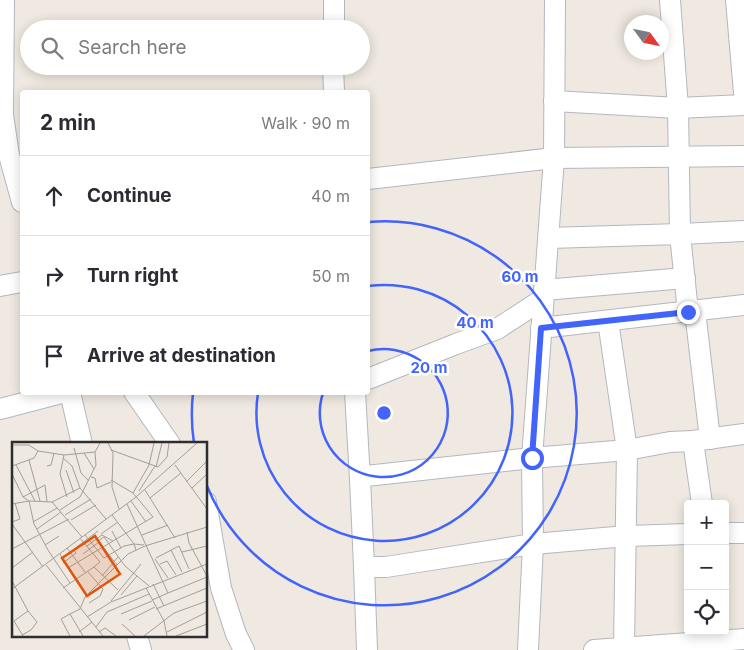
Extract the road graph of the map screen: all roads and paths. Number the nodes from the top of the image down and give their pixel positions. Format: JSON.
{"nodes":[{"id":1,"x":4,"y":0,"type":"edge"},
{"id":2,"x":334,"y":0,"type":"edge"},
{"id":3,"x":555,"y":0,"type":"edge"},
{"id":4,"x":670,"y":0,"type":"edge"},
{"id":5,"x":736,"y":0,"type":"edge"},
{"id":6,"x":334,"y":20,"type":"edge"},
{"id":7,"x":333,"y":75,"type":"edge"},
{"id":8,"x":334,"y":90,"type":"edge"},
{"id":9,"x":744,"y":93,"type":"edge"},
{"id":10,"x":554,"y":101,"type":"junction"},
{"id":11,"x":744,"y":105,"type":"edge"},
{"id":12,"x":678,"y":108,"type":"junction"},
{"id":13,"x":744,"y":156,"type":"edge"},
{"id":14,"x":554,"y":158,"type":"junction"},
{"id":15,"x":678,"y":158,"type":"junction"},
{"id":16,"x":370,"y":178,"type":"edge"},
{"id":17,"x":20,"y":195,"type":"edge"},
{"id":18,"x":744,"y":231,"type":"edge"},
{"id":19,"x":680,"y":234,"type":"junction"},
{"id":20,"x":549,"y":238,"type":"junction"},
{"id":21,"x":685,"y":278,"type":"junction"},
{"id":22,"x":20,"y":282,"type":"edge"},
{"id":23,"x":0,"y":286,"type":"edge"},
{"id":24,"x":544,"y":295,"type":"junction"},
{"id":25,"x":744,"y":305,"type":"edge"},
{"id":26,"x":691,"y":311,"type":"junction"},
{"id":27,"x":608,"y":321,"type":"junction"},
{"id":28,"x":541,"y":328,"type":"junction"},
{"id":29,"x":370,"y":378,"type":"edge"},
{"id":30,"x":54,"y":395,"type":"edge"},
{"id":31,"x":71,"y":395,"type":"edge"},
{"id":32,"x":136,"y":395,"type":"edge"},
{"id":33,"x":354,"y":395,"type":"edge"},
{"id":34,"x":0,"y":409,"type":"edge"},
{"id":35,"x":744,"y":434,"type":"edge"},
{"id":36,"x":702,"y":440,"type":"junction"},
{"id":37,"x":82,"y":442,"type":"edge"},
{"id":38,"x":169,"y":442,"type":"edge"},
{"id":39,"x":627,"y":450,"type":"junction"},
{"id":40,"x":532,"y":458,"type":"junction"},
{"id":41,"x":360,"y":479,"type":"junction"},
{"id":42,"x":702,"y":500,"type":"edge"},
{"id":43,"x":208,"y":513,"type":"edge"},
{"id":44,"x":729,"y":533,"type":"edge"},
{"id":45,"x":744,"y":533,"type":"edge"},
{"id":46,"x":684,"y":534,"type":"edge"},
{"id":47,"x":627,"y":536,"type":"junction"},
{"id":48,"x":533,"y":544,"type":"junction"},
{"id":49,"x":364,"y":567,"type":"junction"},
{"id":50,"x":744,"y":639,"type":"edge"},
{"id":51,"x":714,"y":641,"type":"edge"},
{"id":52,"x":624,"y":648,"type":"junction"},
{"id":53,"x":652,"y":648,"type":"edge"},
{"id":54,"x":244,"y":650,"type":"edge"},
{"id":55,"x":367,"y":650,"type":"edge"},
{"id":56,"x":528,"y":650,"type":"edge"},
{"id":57,"x":594,"y":650,"type":"edge"}],
"edges":[{"from":1,"to":17,"type":"street"},
{"from":2,"to":6,"type":"street"},
{"from":3,"to":10,"type":"street"},
{"from":4,"to":12,"type":"street"},
{"from":5,"to":9,"type":"street"},
{"from":7,"to":8,"type":"street"},
{"from":10,"to":12,"type":"street"},
{"from":10,"to":14,"type":"street"},
{"from":11,"to":12,"type":"street"},
{"from":12,"to":15,"type":"street"},
{"from":13,"to":15,"type":"street"},
{"from":14,"to":15,"type":"street"},
{"from":14,"to":16,"type":"street"},
{"from":14,"to":20,"type":"street"},
{"from":15,"to":19,"type":"street"},
{"from":18,"to":19,"type":"street"},
{"from":19,"to":20,"type":"street"},
{"from":19,"to":21,"type":"street"},
{"from":20,"to":24,"type":"street"},
{"from":21,"to":24,"type":"street"},
{"from":21,"to":26,"type":"street"},
{"from":22,"to":23,"type":"street"},
{"from":24,"to":28,"type":"street"},
{"from":24,"to":29,"type":"street"},
{"from":25,"to":26,"type":"street"},
{"from":26,"to":27,"type":"street"},
{"from":26,"to":36,"type":"street"},
{"from":27,"to":28,"type":"street"},
{"from":27,"to":39,"type":"street"},
{"from":28,"to":40,"type":"street"},
{"from":30,"to":34,"type":"street"},
{"from":31,"to":37,"type":"street"},
{"from":32,"to":38,"type":"street"},
{"from":33,"to":41,"type":"street"},
{"from":35,"to":36,"type":"street"},
{"from":36,"to":39,"type":"street"},
{"from":36,"to":42,"type":"street"},
{"from":39,"to":40,"type":"street"},
{"from":39,"to":47,"type":"street"},
{"from":40,"to":41,"type":"street"},
{"from":40,"to":48,"type":"street"},
{"from":41,"to":49,"type":"street"},
{"from":43,"to":54,"type":"street"},
{"from":44,"to":45,"type":"street"},
{"from":46,"to":47,"type":"street"},
{"from":47,"to":48,"type":"street"},
{"from":47,"to":52,"type":"street"},
{"from":48,"to":49,"type":"street"},
{"from":48,"to":56,"type":"street"},
{"from":49,"to":55,"type":"street"},
{"from":50,"to":51,"type":"street"},
{"from":51,"to":53,"type":"street"},
{"from":52,"to":53,"type":"street"},
{"from":52,"to":57,"type":"street"}]}
